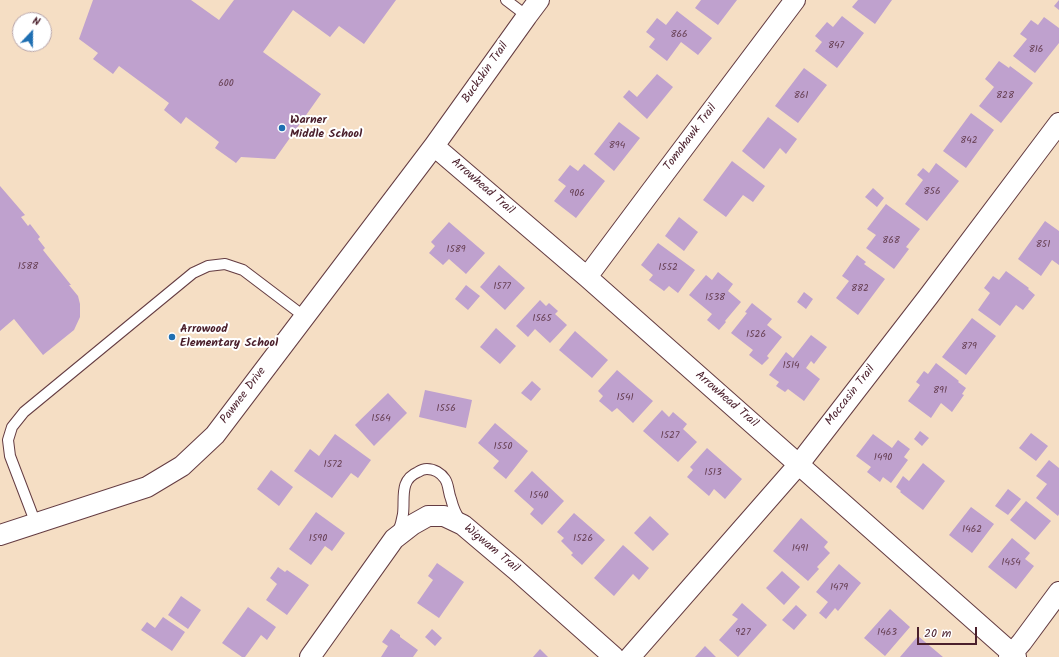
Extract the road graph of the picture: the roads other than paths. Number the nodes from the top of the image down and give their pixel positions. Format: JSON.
{"nodes":[{"id":1,"x":506,"y":0,"type":"edge"},
{"id":2,"x":539,"y":0,"type":"edge"},
{"id":3,"x":795,"y":0,"type":"edge"},
{"id":4,"x":527,"y":16,"type":"junction"},
{"id":5,"x":1059,"y":123,"type":"edge"},
{"id":6,"x":434,"y":146,"type":"junction"},
{"id":7,"x":587,"y":277,"type":"junction"},
{"id":8,"x":305,"y":317,"type":"junction"},
{"id":9,"x":798,"y":464,"type":"junction"},
{"id":10,"x":36,"y":524,"type":"junction"},
{"id":11,"x":463,"y":525,"type":"junction"},
{"id":12,"x":0,"y":535,"type":"edge"},
{"id":13,"x":394,"y":539,"type":"junction"},
{"id":14,"x":1059,"y":592,"type":"edge"},
{"id":15,"x":1012,"y":656,"type":"edge"},
{"id":16,"x":310,"y":657,"type":"edge"},
{"id":17,"x":614,"y":657,"type":"edge"},
{"id":18,"x":630,"y":657,"type":"edge"}],
"edges":[{"from":1,"to":4,"type":"lane"},
{"from":2,"to":4,"type":"street","name":"Buckskin Trail"},
{"from":3,"to":7,"type":"street","name":"Tomahawk Trail"},
{"from":4,"to":6,"type":"street","name":"Buckskin Trail"},
{"from":5,"to":9,"type":"street","name":"Moccasin Trail"},
{"from":6,"to":7,"type":"street","name":"Arrowhead Trail"},
{"from":6,"to":8,"type":"street","name":"Pawnee Drive"},
{"from":7,"to":9,"type":"street","name":"Arrowhead Trail"},
{"from":8,"to":10,"type":"street","name":"Pawnee Drive"},
{"from":8,"to":10,"type":"lane"},
{"from":9,"to":15,"type":"street","name":"Arrowhead Trail"},
{"from":9,"to":18,"type":"street","name":"Moccasin Trail"},
{"from":10,"to":12,"type":"street","name":"Pawnee Drive"},
{"from":11,"to":13,"type":"street","name":"Wigwam Trail"},
{"from":11,"to":13,"type":"lane"},
{"from":11,"to":17,"type":"street","name":"Wigwam Trail"},
{"from":13,"to":16,"type":"street","name":"Wigwam Trail"},
{"from":14,"to":15,"type":"street"}]}
